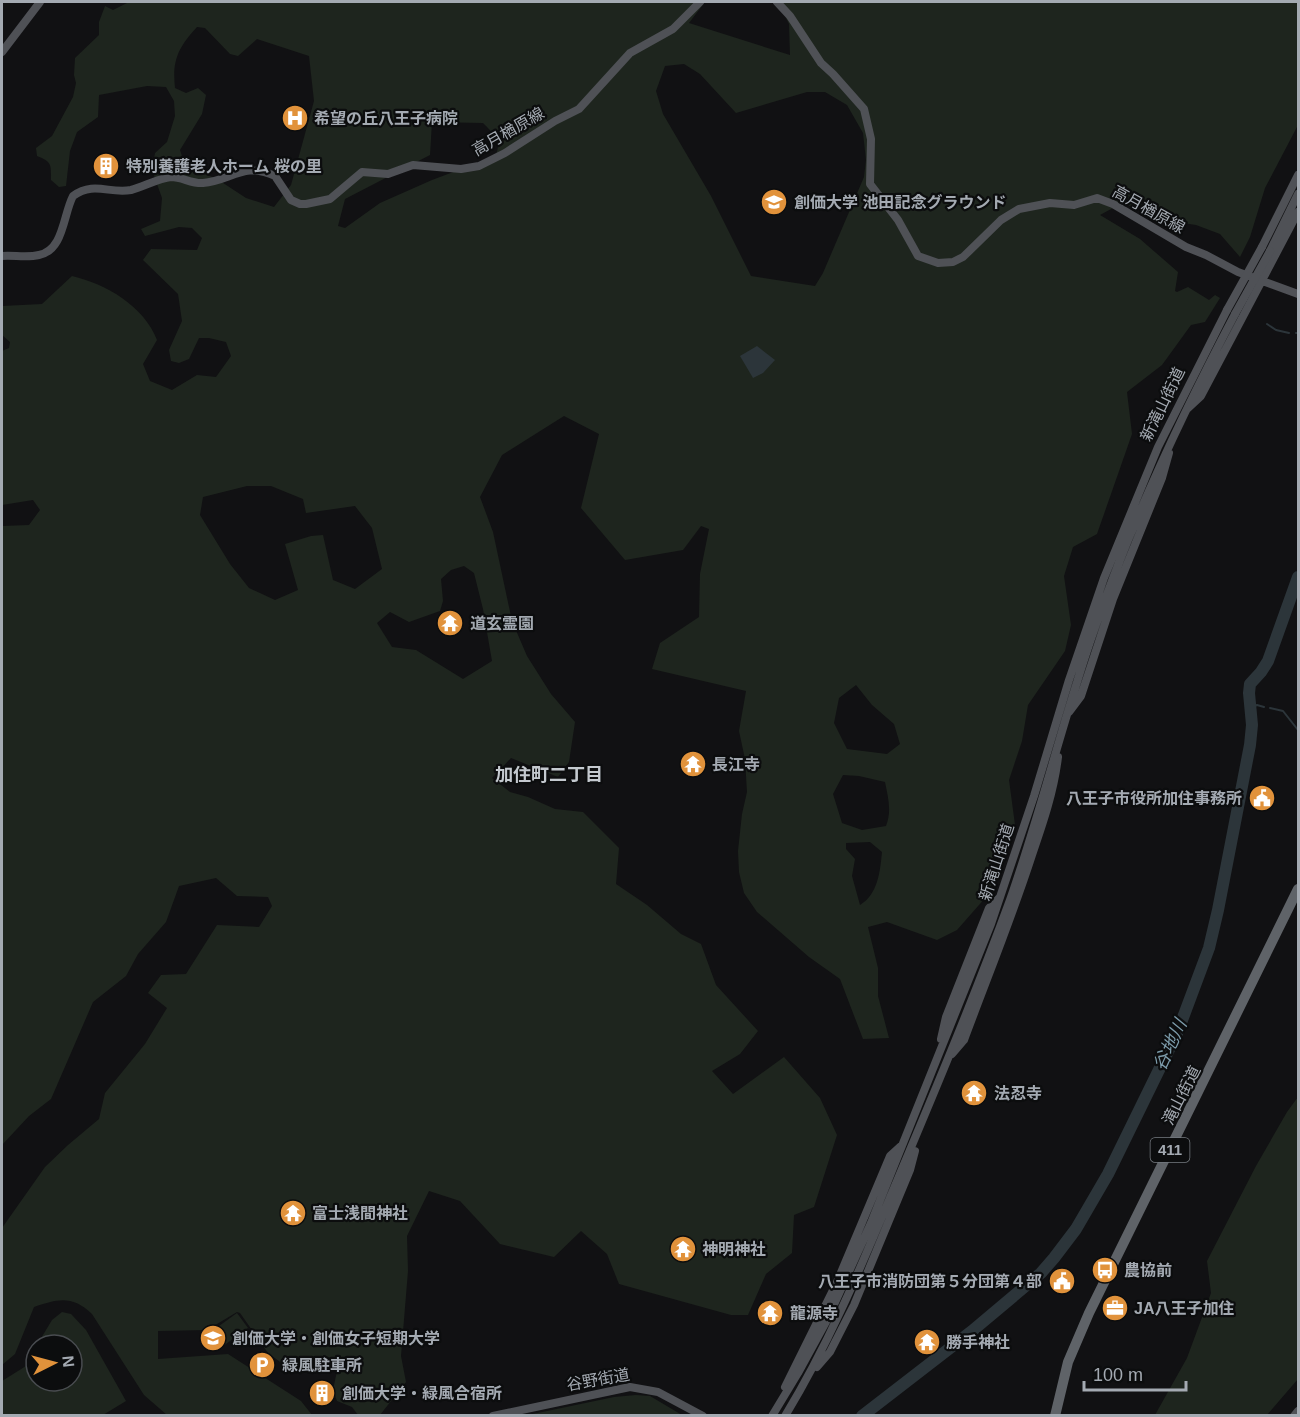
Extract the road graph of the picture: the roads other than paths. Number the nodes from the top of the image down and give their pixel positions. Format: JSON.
{"nodes":[{"id":1,"x":40,"y":2,"type":"edge"},
{"id":2,"x":700,"y":2,"type":"edge"},
{"id":3,"x":777,"y":2,"type":"edge"},
{"id":4,"x":2,"y":52,"type":"edge"},
{"id":5,"x":1299,"y":174,"type":"edge"},
{"id":6,"x":1299,"y":194,"type":"edge"},
{"id":7,"x":1299,"y":212,"type":"edge"},
{"id":8,"x":1265,"y":249,"type":"junction"},
{"id":9,"x":2,"y":256,"type":"edge"},
{"id":10,"x":1262,"y":280,"type":"junction"},
{"id":11,"x":1299,"y":294,"type":"edge"},
{"id":12,"x":1231,"y":312,"type":"junction"},
{"id":13,"x":1185,"y":411,"type":"junction"},
{"id":14,"x":1299,"y":889,"type":"edge"},
{"id":15,"x":1299,"y":1411,"type":"edge"},
{"id":16,"x":493,"y":1416,"type":"edge"},
{"id":17,"x":703,"y":1416,"type":"edge"},
{"id":18,"x":772,"y":1416,"type":"edge"},
{"id":19,"x":785,"y":1416,"type":"edge"},
{"id":20,"x":1055,"y":1416,"type":"edge"},
{"id":21,"x":1294,"y":1416,"type":"edge"}],
"edges":[{"from":1,"to":4,"type":"main road"},
{"from":2,"to":9,"type":"main road","name":"高月楢原線"},
{"from":3,"to":10,"type":"main road","name":"高月楢原線"},
{"from":5,"to":8,"type":"main road"},
{"from":6,"to":8,"type":"main road"},
{"from":7,"to":10,"type":"main road"},
{"from":8,"to":12,"type":"main road","bridge":true},
{"from":10,"to":11,"type":"main road","name":"高月楢原線"},
{"from":10,"to":13,"type":"main road"},
{"from":12,"to":13,"type":"main road","name":"新滝山街道"},
{"from":12,"to":18,"type":"main road","name":"新滝山街道"},
{"from":13,"to":19,"type":"main road","name":"新滝山街道"},
{"from":14,"to":20,"type":"highway","name":"滝山街道","number":"411"},
{"from":15,"to":21,"type":"main road"},
{"from":16,"to":17,"type":"main road","name":"谷野街道"}]}
